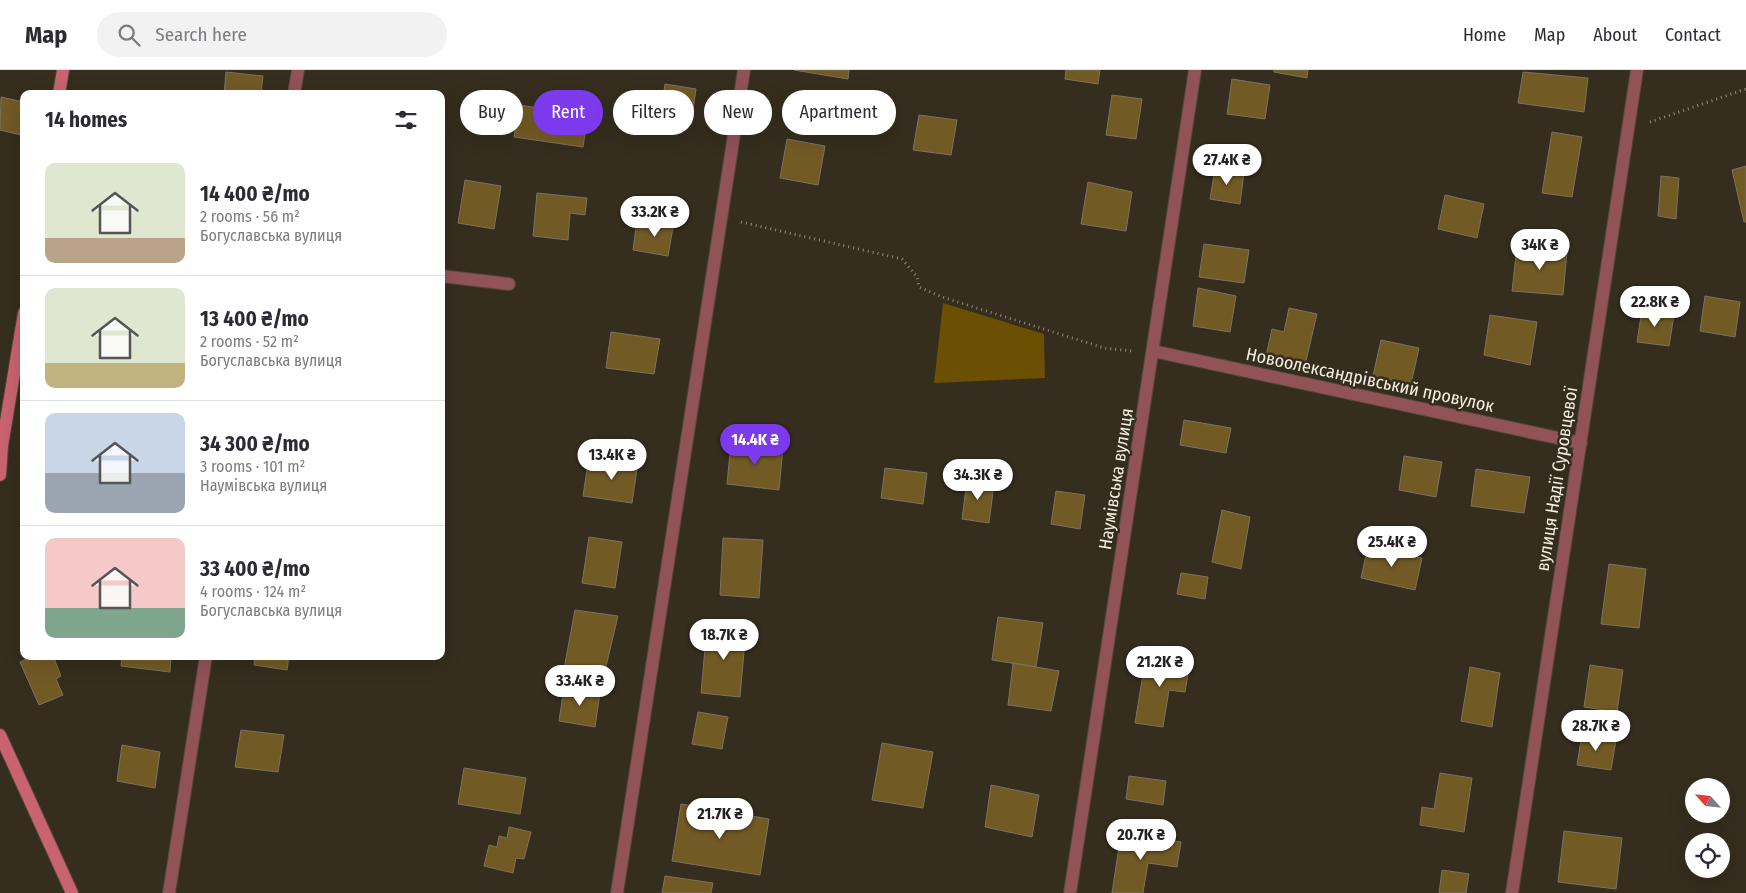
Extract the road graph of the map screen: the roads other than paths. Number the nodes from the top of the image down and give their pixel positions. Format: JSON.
{"nodes":[{"id":1,"x":63,"y":70,"type":"edge"},
{"id":2,"x":298,"y":70,"type":"edge"},
{"id":3,"x":744,"y":70,"type":"edge"},
{"id":4,"x":1195,"y":70,"type":"edge"},
{"id":5,"x":1637,"y":70,"type":"edge"},
{"id":6,"x":60,"y":90,"type":"edge"},
{"id":7,"x":295,"y":90,"type":"edge"},
{"id":8,"x":445,"y":276,"type":"edge"},
{"id":9,"x":509,"y":284,"type":"dead end"},
{"id":10,"x":20,"y":337,"type":"edge"},
{"id":11,"x":1152,"y":354,"type":"junction"},
{"id":12,"x":1581,"y":443,"type":"junction"},
{"id":13,"x":0,"y":475,"type":"edge"},
{"id":14,"x":205,"y":660,"type":"edge"},
{"id":15,"x":0,"y":735,"type":"edge"},
{"id":16,"x":72,"y":893,"type":"edge"},
{"id":17,"x":169,"y":893,"type":"edge"},
{"id":18,"x":617,"y":893,"type":"edge"},
{"id":19,"x":1070,"y":893,"type":"edge"},
{"id":20,"x":1512,"y":893,"type":"edge"}],
"edges":[{"from":1,"to":6,"type":"street"},
{"from":2,"to":7,"type":"street"},
{"from":3,"to":18,"type":"street"},
{"from":4,"to":11,"type":"street","name":"Наумівська вулиця"},
{"from":5,"to":12,"type":"street","name":"вулиця Надії Суровцевої"},
{"from":8,"to":9,"type":"street"},
{"from":10,"to":13,"type":"street"},
{"from":11,"to":12,"type":"street","name":"Новоолександрівський провулок"},
{"from":11,"to":19,"type":"street","name":"Наумівська вулиця"},
{"from":12,"to":20,"type":"street","name":"вулиця Надії Суровцевої"},
{"from":14,"to":17,"type":"street"},
{"from":15,"to":16,"type":"street"}]}
